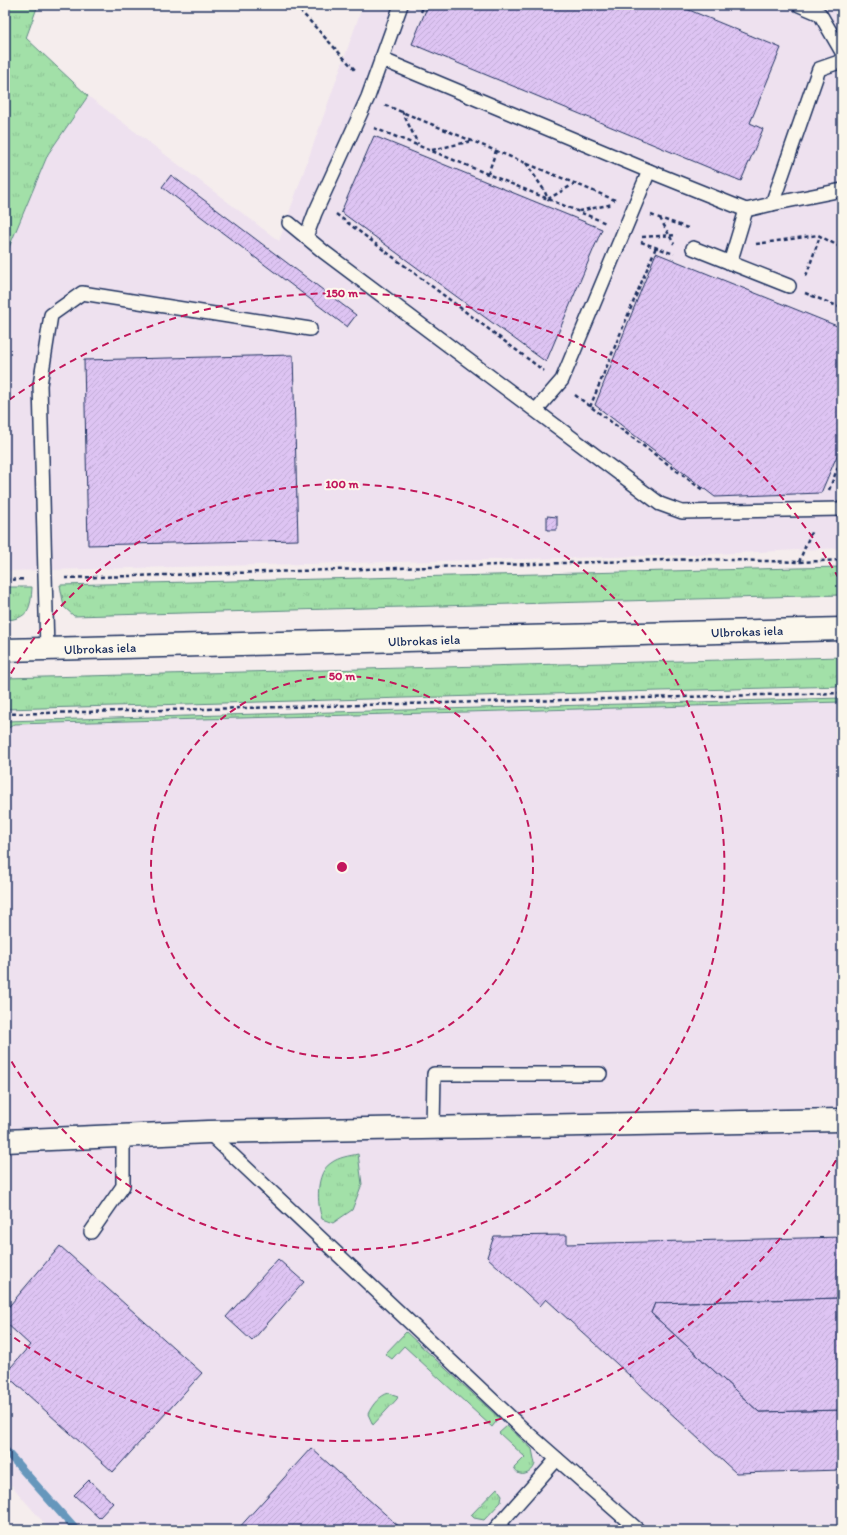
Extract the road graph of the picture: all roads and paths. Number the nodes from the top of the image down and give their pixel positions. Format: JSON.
{"nodes":[{"id":1,"x":295,"y":5,"type":"edge"},
{"id":2,"x":401,"y":5,"type":"edge"},
{"id":3,"x":424,"y":5,"type":"edge"},
{"id":4,"x":799,"y":5,"type":"edge"},
{"id":5,"x":418,"y":19,"type":"dead end"},
{"id":6,"x":842,"y":52,"type":"edge"},
{"id":7,"x":381,"y":59,"type":"junction"},
{"id":8,"x":842,"y":61,"type":"edge"},
{"id":9,"x":369,"y":93,"type":"junction"},
{"id":10,"x":382,"y":104,"type":"junction"},
{"id":11,"x":402,"y":111,"type":"junction"},
{"id":12,"x":473,"y":141,"type":"junction"},
{"id":13,"x":418,"y":145,"type":"junction"},
{"id":14,"x":432,"y":151,"type":"junction"},
{"id":15,"x":496,"y":151,"type":"junction"},
{"id":16,"x":526,"y":163,"type":"junction"},
{"id":17,"x":649,"y":171,"type":"junction"},
{"id":18,"x":488,"y":174,"type":"junction"},
{"id":19,"x":575,"y":184,"type":"junction"},
{"id":20,"x":842,"y":190,"type":"edge"},
{"id":21,"x":548,"y":199,"type":"junction"},
{"id":22,"x":772,"y":204,"type":"junction"},
{"id":23,"x":339,"y":207,"type":"dead end"},
{"id":24,"x":634,"y":208,"type":"junction"},
{"id":25,"x":746,"y":210,"type":"junction"},
{"id":26,"x":578,"y":211,"type":"junction"},
{"id":27,"x":289,"y":223,"type":"dead end"},
{"id":28,"x":693,"y":230,"type":"dead end"},
{"id":29,"x":625,"y":231,"type":"junction"},
{"id":30,"x":680,"y":235,"type":"dead end"},
{"id":31,"x":820,"y":236,"type":"junction"},
{"id":32,"x":306,"y":237,"type":"junction"},
{"id":33,"x":738,"y":237,"type":"junction"},
{"id":34,"x":656,"y":247,"type":"junction"},
{"id":35,"x":693,"y":248,"type":"dead end"},
{"id":36,"x":842,"y":248,"type":"edge"},
{"id":37,"x":842,"y":252,"type":"edge"},
{"id":38,"x":680,"y":256,"type":"dead end"},
{"id":39,"x":730,"y":263,"type":"junction"},
{"id":40,"x":842,"y":264,"type":"edge"},
{"id":41,"x":795,"y":289,"type":"junction"},
{"id":42,"x":842,"y":308,"type":"edge"},
{"id":43,"x":310,"y":329,"type":"dead end"},
{"id":44,"x":560,"y":383,"type":"junction"},
{"id":45,"x":590,"y":407,"type":"junction"},
{"id":46,"x":536,"y":410,"type":"junction"},
{"id":47,"x":709,"y":495,"type":"dead end"},
{"id":48,"x":842,"y":509,"type":"edge"},
{"id":49,"x":842,"y":560,"type":"edge"},
{"id":50,"x":45,"y":579,"type":"junction"},
{"id":51,"x":5,"y":580,"type":"edge"},
{"id":52,"x":842,"y":629,"type":"edge"},
{"id":53,"x":5,"y":650,"type":"edge"},
{"id":54,"x":48,"y":650,"type":"junction"},
{"id":55,"x":842,"y":693,"type":"edge"},
{"id":56,"x":5,"y":714,"type":"edge"},
{"id":57,"x":600,"y":1074,"type":"dead end"},
{"id":58,"x":842,"y":1120,"type":"edge"},
{"id":59,"x":433,"y":1128,"type":"junction"},
{"id":60,"x":208,"y":1132,"type":"junction"},
{"id":61,"x":124,"y":1136,"type":"junction"},
{"id":62,"x":5,"y":1140,"type":"edge"},
{"id":63,"x":91,"y":1232,"type":"dead end"},
{"id":64,"x":557,"y":1459,"type":"junction"},
{"id":65,"x":494,"y":1530,"type":"edge"},
{"id":66,"x":638,"y":1530,"type":"edge"}],
"edges":[{"from":1,"to":9,"type":"path"},
{"from":2,"to":7,"type":"lane"},
{"from":3,"to":5,"type":"path"},
{"from":4,"to":6,"type":"lane"},
{"from":7,"to":9,"type":"lane"},
{"from":7,"to":17,"type":"lane"},
{"from":8,"to":22,"type":"lane"},
{"from":9,"to":10,"type":"path"},
{"from":9,"to":32,"type":"lane"},
{"from":10,"to":11,"type":"path"},
{"from":10,"to":13,"type":"path"},
{"from":11,"to":12,"type":"path"},
{"from":11,"to":13,"type":"path"},
{"from":12,"to":14,"type":"path"},
{"from":12,"to":15,"type":"path"},
{"from":13,"to":14,"type":"path"},
{"from":14,"to":18,"type":"path"},
{"from":15,"to":16,"type":"path"},
{"from":15,"to":18,"type":"path"},
{"from":16,"to":19,"type":"path"},
{"from":16,"to":21,"type":"path"},
{"from":17,"to":24,"type":"lane"},
{"from":17,"to":25,"type":"lane"},
{"from":18,"to":21,"type":"path"},
{"from":19,"to":21,"type":"path"},
{"from":19,"to":26,"type":"path"},
{"from":20,"to":22,"type":"lane"},
{"from":21,"to":26,"type":"path"},
{"from":22,"to":25,"type":"lane"},
{"from":23,"to":44,"type":"path"},
{"from":24,"to":28,"type":"path"},
{"from":24,"to":29,"type":"lane"},
{"from":25,"to":33,"type":"lane"},
{"from":26,"to":29,"type":"path"},
{"from":27,"to":32,"type":"lane"},
{"from":29,"to":44,"type":"lane"},
{"from":30,"to":34,"type":"path"},
{"from":31,"to":33,"type":"path"},
{"from":31,"to":36,"type":"path"},
{"from":31,"to":41,"type":"path"},
{"from":32,"to":46,"type":"lane"},
{"from":33,"to":39,"type":"lane"},
{"from":34,"to":38,"type":"path"},
{"from":34,"to":45,"type":"path"},
{"from":35,"to":39,"type":"lane"},
{"from":37,"to":40,"type":"path"},
{"from":39,"to":41,"type":"lane"},
{"from":41,"to":42,"type":"path"},
{"from":43,"to":50,"type":"lane"},
{"from":44,"to":45,"type":"path"},
{"from":44,"to":46,"type":"lane"},
{"from":45,"to":47,"type":"path"},
{"from":46,"to":48,"type":"lane"},
{"from":49,"to":50,"type":"path"},
{"from":50,"to":51,"type":"path"},
{"from":50,"to":54,"type":"lane"},
{"from":52,"to":54,"type":"street","name":"Ulbrokas iela"},
{"from":53,"to":54,"type":"street","name":"Ulbrokas iela"},
{"from":55,"to":56,"type":"path"},
{"from":57,"to":59,"type":"lane"},
{"from":58,"to":59,"type":"street"},
{"from":59,"to":60,"type":"street"},
{"from":60,"to":61,"type":"street"},
{"from":60,"to":64,"type":"lane"},
{"from":61,"to":62,"type":"street"},
{"from":61,"to":63,"type":"lane"},
{"from":64,"to":65,"type":"lane"},
{"from":64,"to":66,"type":"lane"}]}
